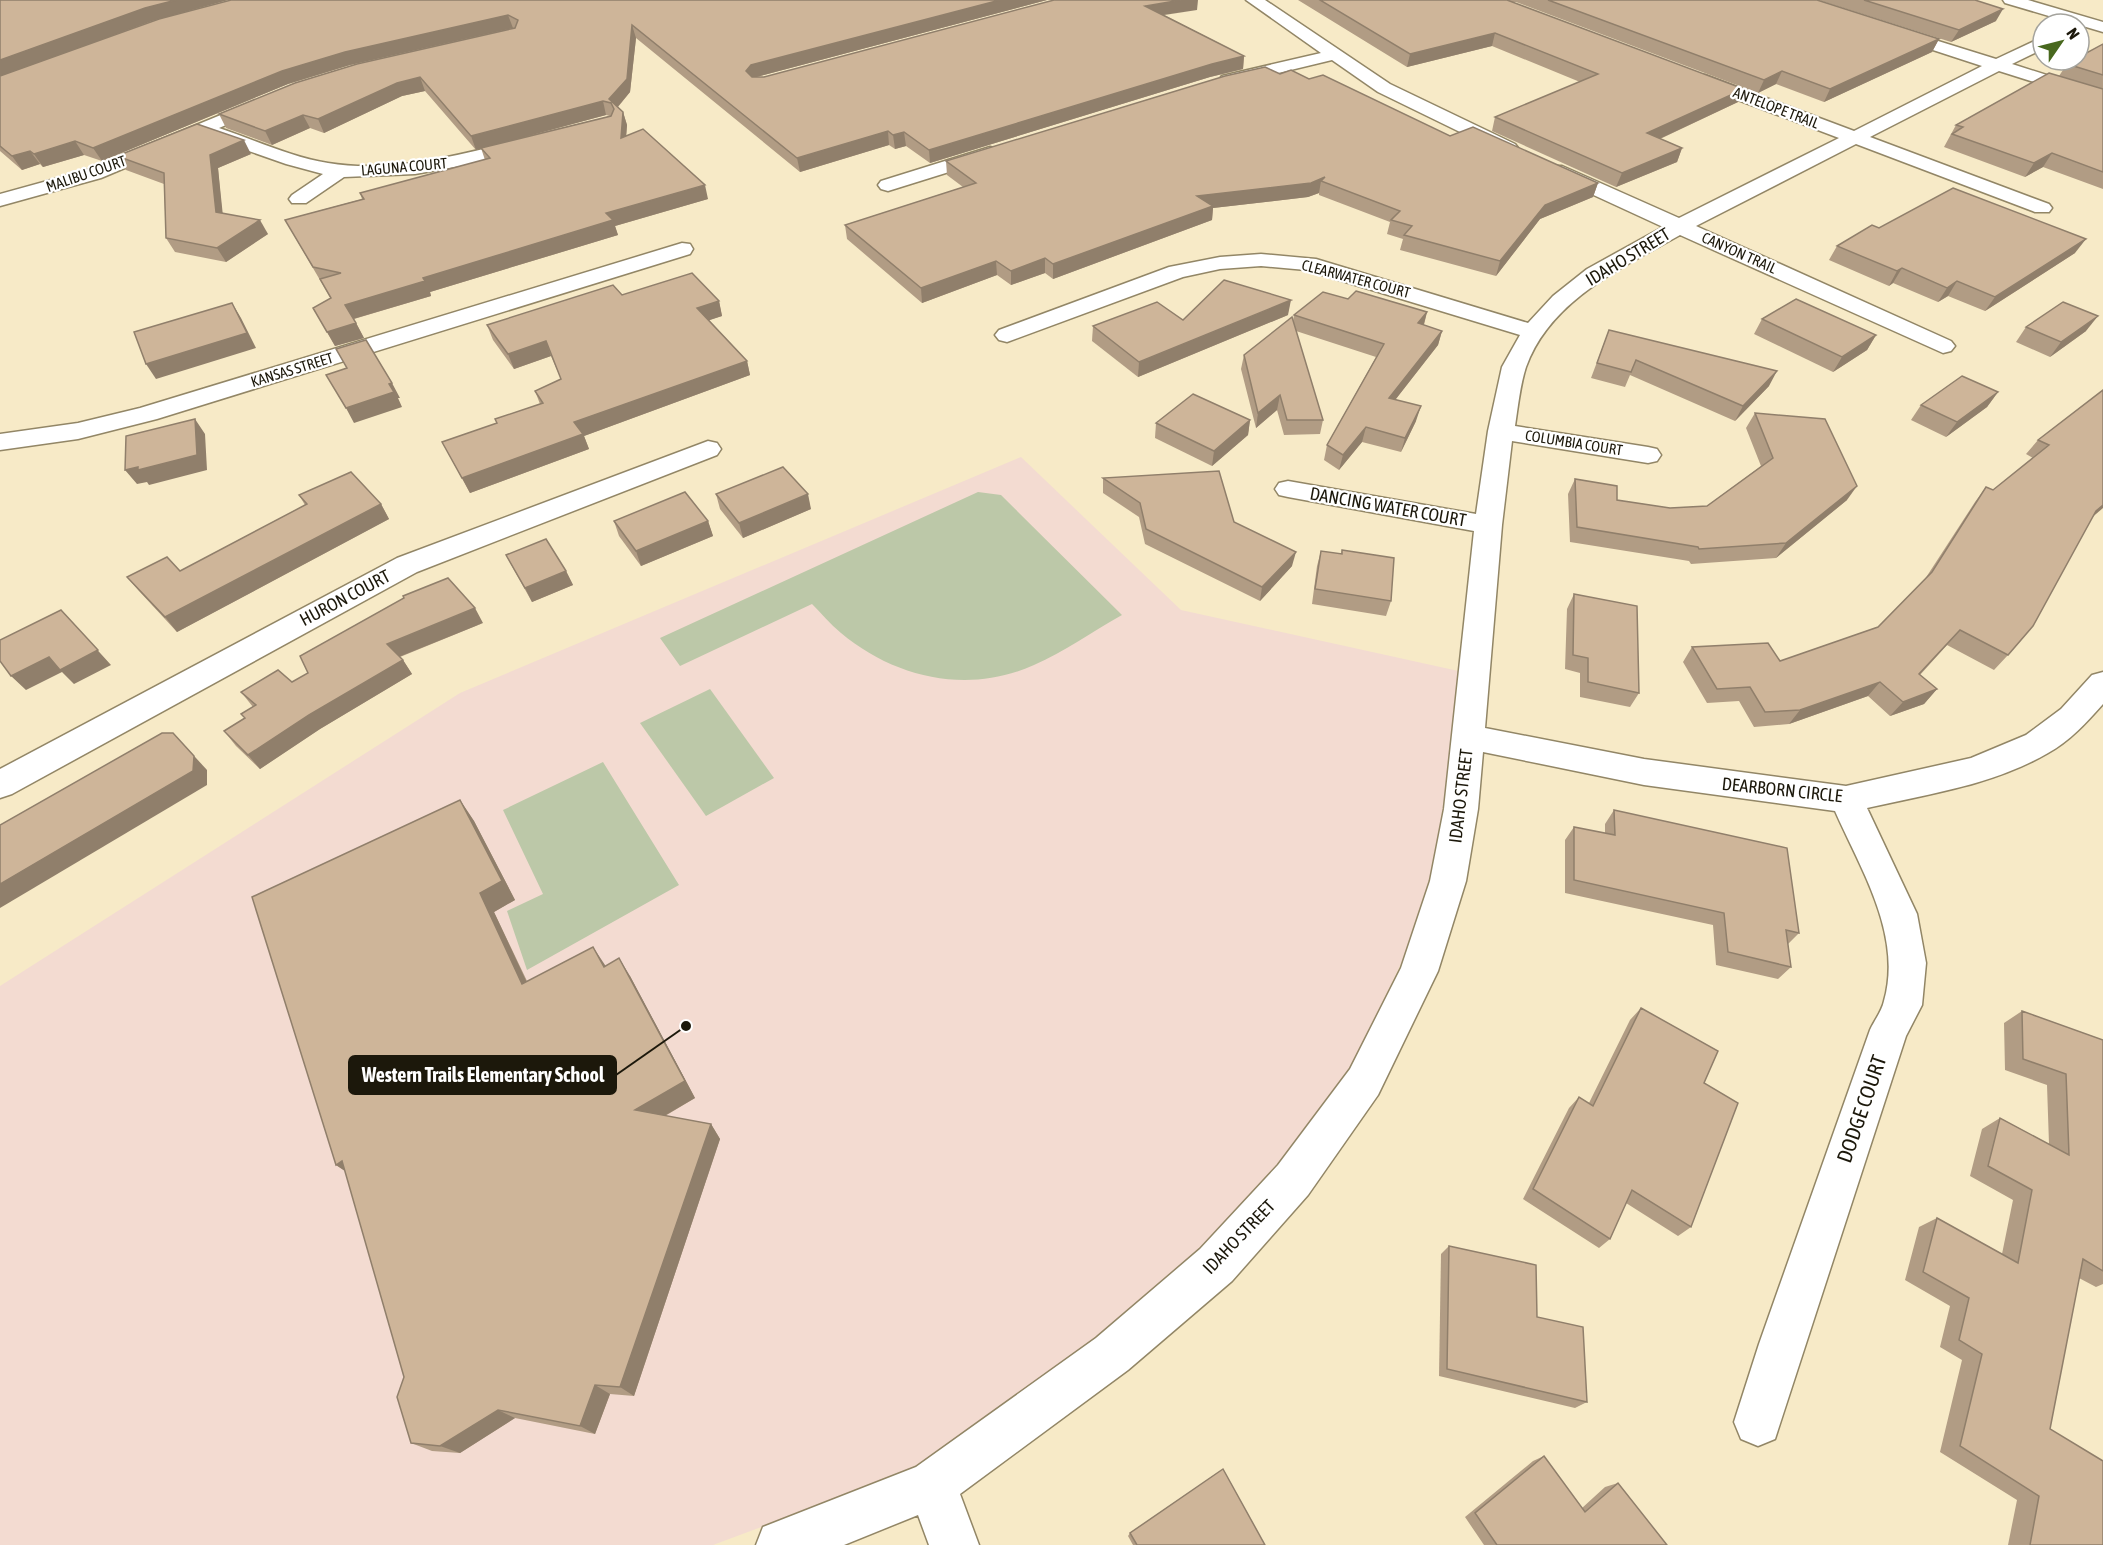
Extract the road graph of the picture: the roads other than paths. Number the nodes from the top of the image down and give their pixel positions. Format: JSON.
{"nodes":[{"id":1,"x":1254,"y":0,"type":"edge"},
{"id":2,"x":2011,"y":0,"type":"edge"},
{"id":3,"x":2048,"y":12,"type":"edge"},
{"id":4,"x":1873,"y":25,"type":"edge"},
{"id":5,"x":2031,"y":48,"type":"edge"},
{"id":6,"x":1333,"y":55,"type":"junction"},
{"id":7,"x":1996,"y":65,"type":"junction"},
{"id":8,"x":1680,"y":72,"type":"edge"},
{"id":9,"x":1205,"y":86,"type":"edge"},
{"id":10,"x":275,"y":98,"type":"edge"},
{"id":11,"x":2103,"y":99,"type":"edge"},
{"id":12,"x":202,"y":128,"type":"junction"},
{"id":13,"x":1854,"y":138,"type":"junction"},
{"id":14,"x":540,"y":140,"type":"edge"},
{"id":15,"x":1013,"y":146,"type":"edge"},
{"id":16,"x":1520,"y":153,"type":"edge"},
{"id":17,"x":1541,"y":163,"type":"edge"},
{"id":18,"x":341,"y":170,"type":"junction"},
{"id":19,"x":888,"y":184,"type":"dead end"},
{"id":20,"x":299,"y":198,"type":"dead end"},
{"id":21,"x":0,"y":200,"type":"edge"},
{"id":22,"x":2042,"y":208,"type":"dead end"},
{"id":23,"x":1680,"y":226,"type":"junction"},
{"id":24,"x":682,"y":249,"type":"dead end"},
{"id":25,"x":1533,"y":332,"type":"junction"},
{"id":26,"x":1007,"y":335,"type":"dead end"},
{"id":27,"x":1943,"y":346,"type":"dead end"},
{"id":28,"x":1501,"y":431,"type":"junction"},
{"id":29,"x":0,"y":442,"type":"edge"},
{"id":30,"x":708,"y":449,"type":"dead end"},
{"id":31,"x":1648,"y":455,"type":"dead end"},
{"id":32,"x":1288,"y":489,"type":"dead end"},
{"id":33,"x":1488,"y":525,"type":"junction"},
{"id":34,"x":2103,"y":682,"type":"edge"},
{"id":35,"x":1468,"y":737,"type":"junction"},
{"id":36,"x":0,"y":785,"type":"edge"},
{"id":37,"x":1846,"y":799,"type":"junction"},
{"id":38,"x":1758,"y":1422,"type":"dead end"},
{"id":39,"x":932,"y":1485,"type":"junction"},
{"id":40,"x":781,"y":1545,"type":"edge"},
{"id":41,"x":954,"y":1545,"type":"edge"}],
"edges":[{"from":1,"to":6,"type":"street"},
{"from":2,"to":3,"type":"street"},
{"from":4,"to":7,"type":"street"},
{"from":5,"to":7,"type":"street","name":"IDAHO STREET"},
{"from":6,"to":9,"type":"street"},
{"from":6,"to":16,"type":"street"},
{"from":7,"to":11,"type":"street"},
{"from":7,"to":13,"type":"street","name":"IDAHO STREET"},
{"from":8,"to":13,"type":"street","name":"ANTELOPE TRAIL"},
{"from":10,"to":12,"type":"street","name":"MALIBU COURT"},
{"from":12,"to":18,"type":"street","name":"LAGUNA COURT"},
{"from":12,"to":21,"type":"street","name":"MALIBU COURT"},
{"from":13,"to":22,"type":"street","name":"ANTELOPE TRAIL"},
{"from":13,"to":23,"type":"street","name":"IDAHO STREET"},
{"from":14,"to":18,"type":"street","name":"LAGUNA COURT"},
{"from":15,"to":19,"type":"street"},
{"from":17,"to":23,"type":"street","name":"CANYON TRAIL"},
{"from":18,"to":20,"type":"street"},
{"from":23,"to":25,"type":"street","name":"IDAHO STREET"},
{"from":23,"to":27,"type":"street","name":"CANYON TRAIL"},
{"from":24,"to":29,"type":"street","name":"KANSAS STREET"},
{"from":25,"to":26,"type":"street","name":"CLEARWATER COURT"},
{"from":25,"to":28,"type":"street","name":"IDAHO STREET"},
{"from":28,"to":31,"type":"street","name":"COLUMBIA COURT"},
{"from":28,"to":33,"type":"street","name":"IDAHO STREET"},
{"from":30,"to":36,"type":"street","name":"HURON COURT"},
{"from":32,"to":33,"type":"street","name":"DANCING WATER COURT"},
{"from":33,"to":35,"type":"street","name":"IDAHO STREET"},
{"from":34,"to":37,"type":"street","name":"DEARBORN CIRCLE"},
{"from":35,"to":37,"type":"street","name":"DEARBORN CIRCLE"},
{"from":35,"to":39,"type":"street","name":"IDAHO STREET"},
{"from":37,"to":38,"type":"street","name":"DODGE COURT"},
{"from":39,"to":40,"type":"street","name":"IDAHO STREET"},
{"from":39,"to":41,"type":"street"}]}
